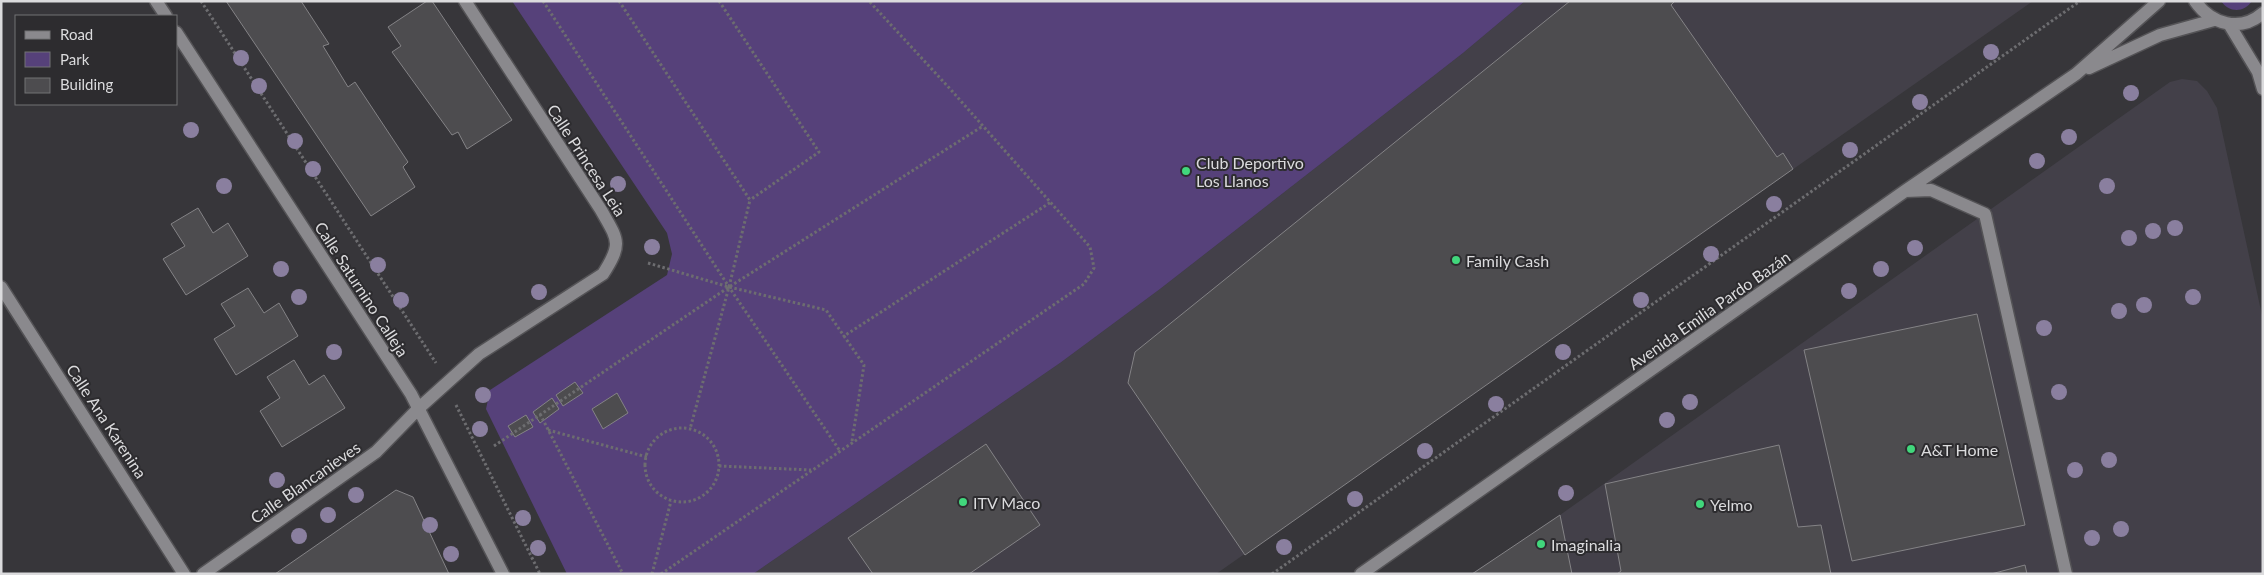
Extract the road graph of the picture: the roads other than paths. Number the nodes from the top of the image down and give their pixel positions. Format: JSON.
{"nodes":[{"id":1,"x":156,"y":1,"type":"edge"},
{"id":2,"x":465,"y":1,"type":"edge"},
{"id":3,"x":2159,"y":1,"type":"edge"},
{"id":4,"x":2195,"y":1,"type":"edge"},
{"id":5,"x":2263,"y":13,"type":"edge"},
{"id":6,"x":165,"y":15,"type":"edge"},
{"id":7,"x":2214,"y":20,"type":"junction"},
{"id":8,"x":2230,"y":24,"type":"junction"},
{"id":9,"x":178,"y":35,"type":"edge"},
{"id":10,"x":2076,"y":74,"type":"junction"},
{"id":11,"x":2263,"y":89,"type":"edge"},
{"id":12,"x":1905,"y":191,"type":"junction"},
{"id":13,"x":1,"y":287,"type":"edge"},
{"id":14,"x":419,"y":408,"type":"junction"},
{"id":15,"x":184,"y":574,"type":"edge"},
{"id":16,"x":203,"y":574,"type":"edge"},
{"id":17,"x":503,"y":574,"type":"edge"},
{"id":18,"x":1361,"y":574,"type":"edge"},
{"id":19,"x":2066,"y":574,"type":"edge"}],
"edges":[{"from":1,"to":6,"type":"street"},
{"from":2,"to":14,"type":"street","name":"Calle Princesa Leia"},
{"from":3,"to":10,"type":"street","name":"Avenida Emilia Pardo Bazán"},
{"from":4,"to":7,"type":"street"},
{"from":5,"to":8,"type":"street"},
{"from":7,"to":8,"type":"street"},
{"from":7,"to":10,"type":"street","name":"Avenida Emilia Pardo Bazán"},
{"from":8,"to":11,"type":"street"},
{"from":9,"to":14,"type":"street","name":"Calle Saturnino Calleja"},
{"from":10,"to":12,"type":"street","name":"Avenida Emilia Pardo Bazán"},
{"from":12,"to":18,"type":"street","name":"Avenida Emilia Pardo Bazán"},
{"from":12,"to":19,"type":"street"},
{"from":13,"to":15,"type":"street","name":"Calle Ana Karenina"},
{"from":14,"to":16,"type":"street","name":"Calle Blancanieves"},
{"from":14,"to":17,"type":"street","name":"Calle Saturnino Calleja"}]}
